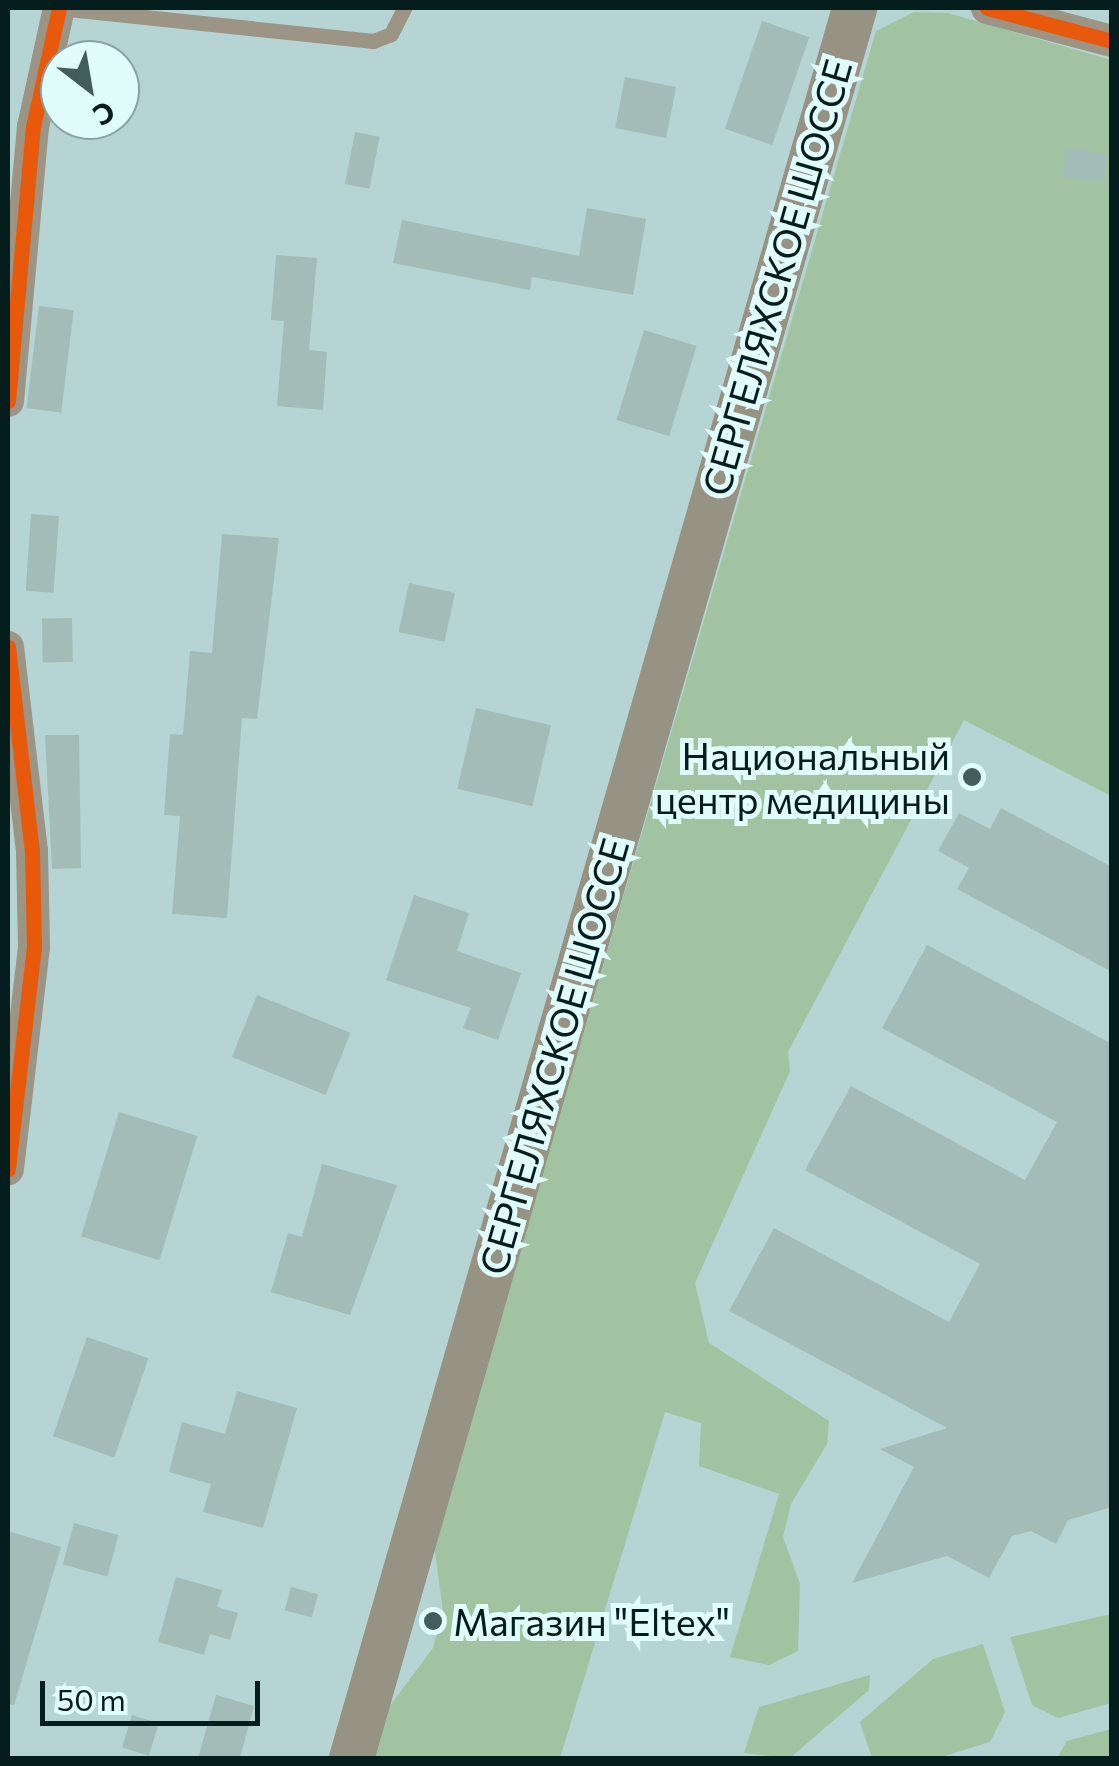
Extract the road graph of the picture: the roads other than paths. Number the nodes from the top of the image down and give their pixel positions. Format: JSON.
{"nodes":[{"id":1,"x":59,"y":8,"type":"edge"},
{"id":2,"x":404,"y":8,"type":"edge"},
{"id":3,"x":854,"y":8,"type":"edge"},
{"id":4,"x":987,"y":8,"type":"edge"},
{"id":5,"x":1112,"y":41,"type":"edge"},
{"id":6,"x":8,"y":401,"type":"edge"},
{"id":7,"x":8,"y":647,"type":"edge"},
{"id":8,"x":8,"y":1169,"type":"edge"},
{"id":9,"x":351,"y":1758,"type":"edge"}],
"edges":[{"from":1,"to":2,"type":"lane"},
{"from":1,"to":6,"type":"street"},
{"from":3,"to":9,"type":"main road","name":"СЕРГЕЛЯХСКОЕ ШОССЕ"},
{"from":4,"to":5,"type":"street"},
{"from":7,"to":8,"type":"street"}]}
